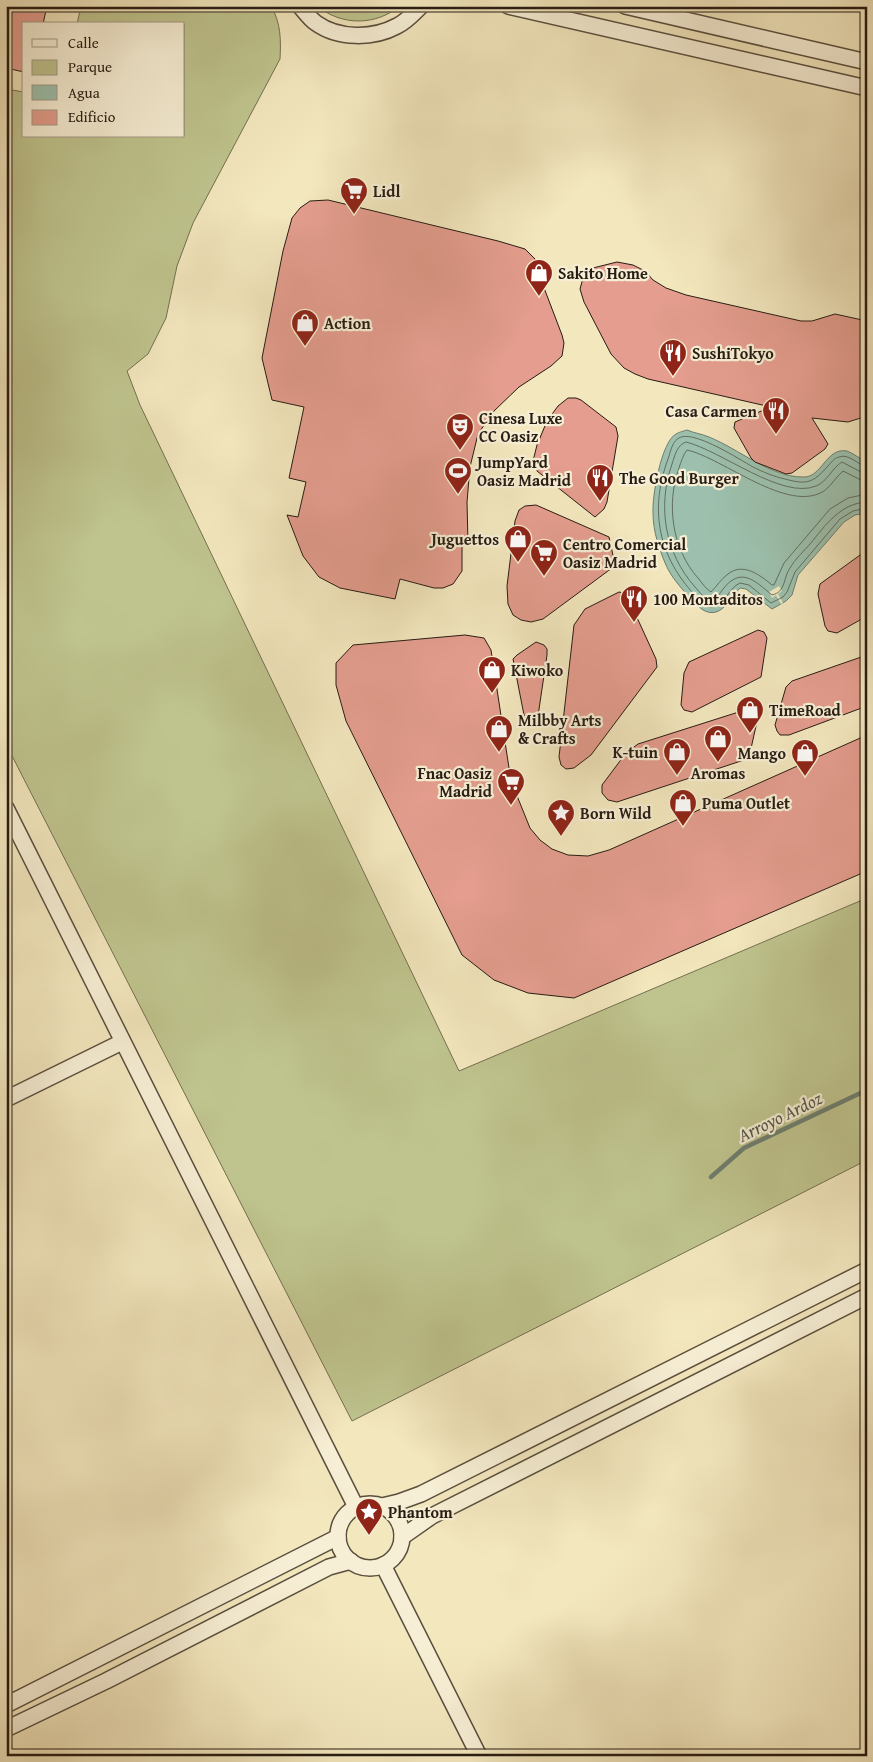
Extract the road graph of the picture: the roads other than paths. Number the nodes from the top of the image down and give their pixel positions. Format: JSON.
{"nodes":[{"id":1,"x":300,"y":6,"type":"edge"},
{"id":2,"x":508,"y":6,"type":"edge"},
{"id":3,"x":625,"y":6,"type":"edge"},
{"id":4,"x":422,"y":7,"type":"edge"},
{"id":5,"x":867,"y":62,"type":"edge"},
{"id":6,"x":867,"y":88,"type":"edge"},
{"id":7,"x":6,"y":808,"type":"edge"},
{"id":8,"x":122,"y":1042,"type":"junction"},
{"id":9,"x":6,"y":1099,"type":"edge"},
{"id":10,"x":867,"y":1270,"type":"edge"},
{"id":11,"x":867,"y":1296,"type":"edge"},
{"id":12,"x":382,"y":1506,"type":"junction"},
{"id":13,"x":356,"y":1507,"type":"junction"},
{"id":14,"x":338,"y":1537,"type":"junction"},
{"id":15,"x":402,"y":1537,"type":"junction"},
{"id":16,"x":351,"y":1561,"type":"junction"},
{"id":17,"x":383,"y":1565,"type":"junction"},
{"id":18,"x":6,"y":1705,"type":"edge"},
{"id":19,"x":6,"y":1729,"type":"edge"},
{"id":20,"x":478,"y":1756,"type":"edge"}],
"edges":[{"from":1,"to":4,"type":"street"},
{"from":2,"to":6,"type":"street"},
{"from":3,"to":5,"type":"street"},
{"from":7,"to":8,"type":"street"},
{"from":8,"to":9,"type":"street"},
{"from":8,"to":13,"type":"street"},
{"from":10,"to":12,"type":"street"},
{"from":11,"to":15,"type":"street"},
{"from":12,"to":13,"type":"street"},
{"from":12,"to":15,"type":"street"},
{"from":13,"to":14,"type":"street"},
{"from":14,"to":16,"type":"street"},
{"from":14,"to":18,"type":"street"},
{"from":15,"to":17,"type":"street"},
{"from":16,"to":17,"type":"street"},
{"from":16,"to":19,"type":"street"},
{"from":17,"to":20,"type":"street"}]}
